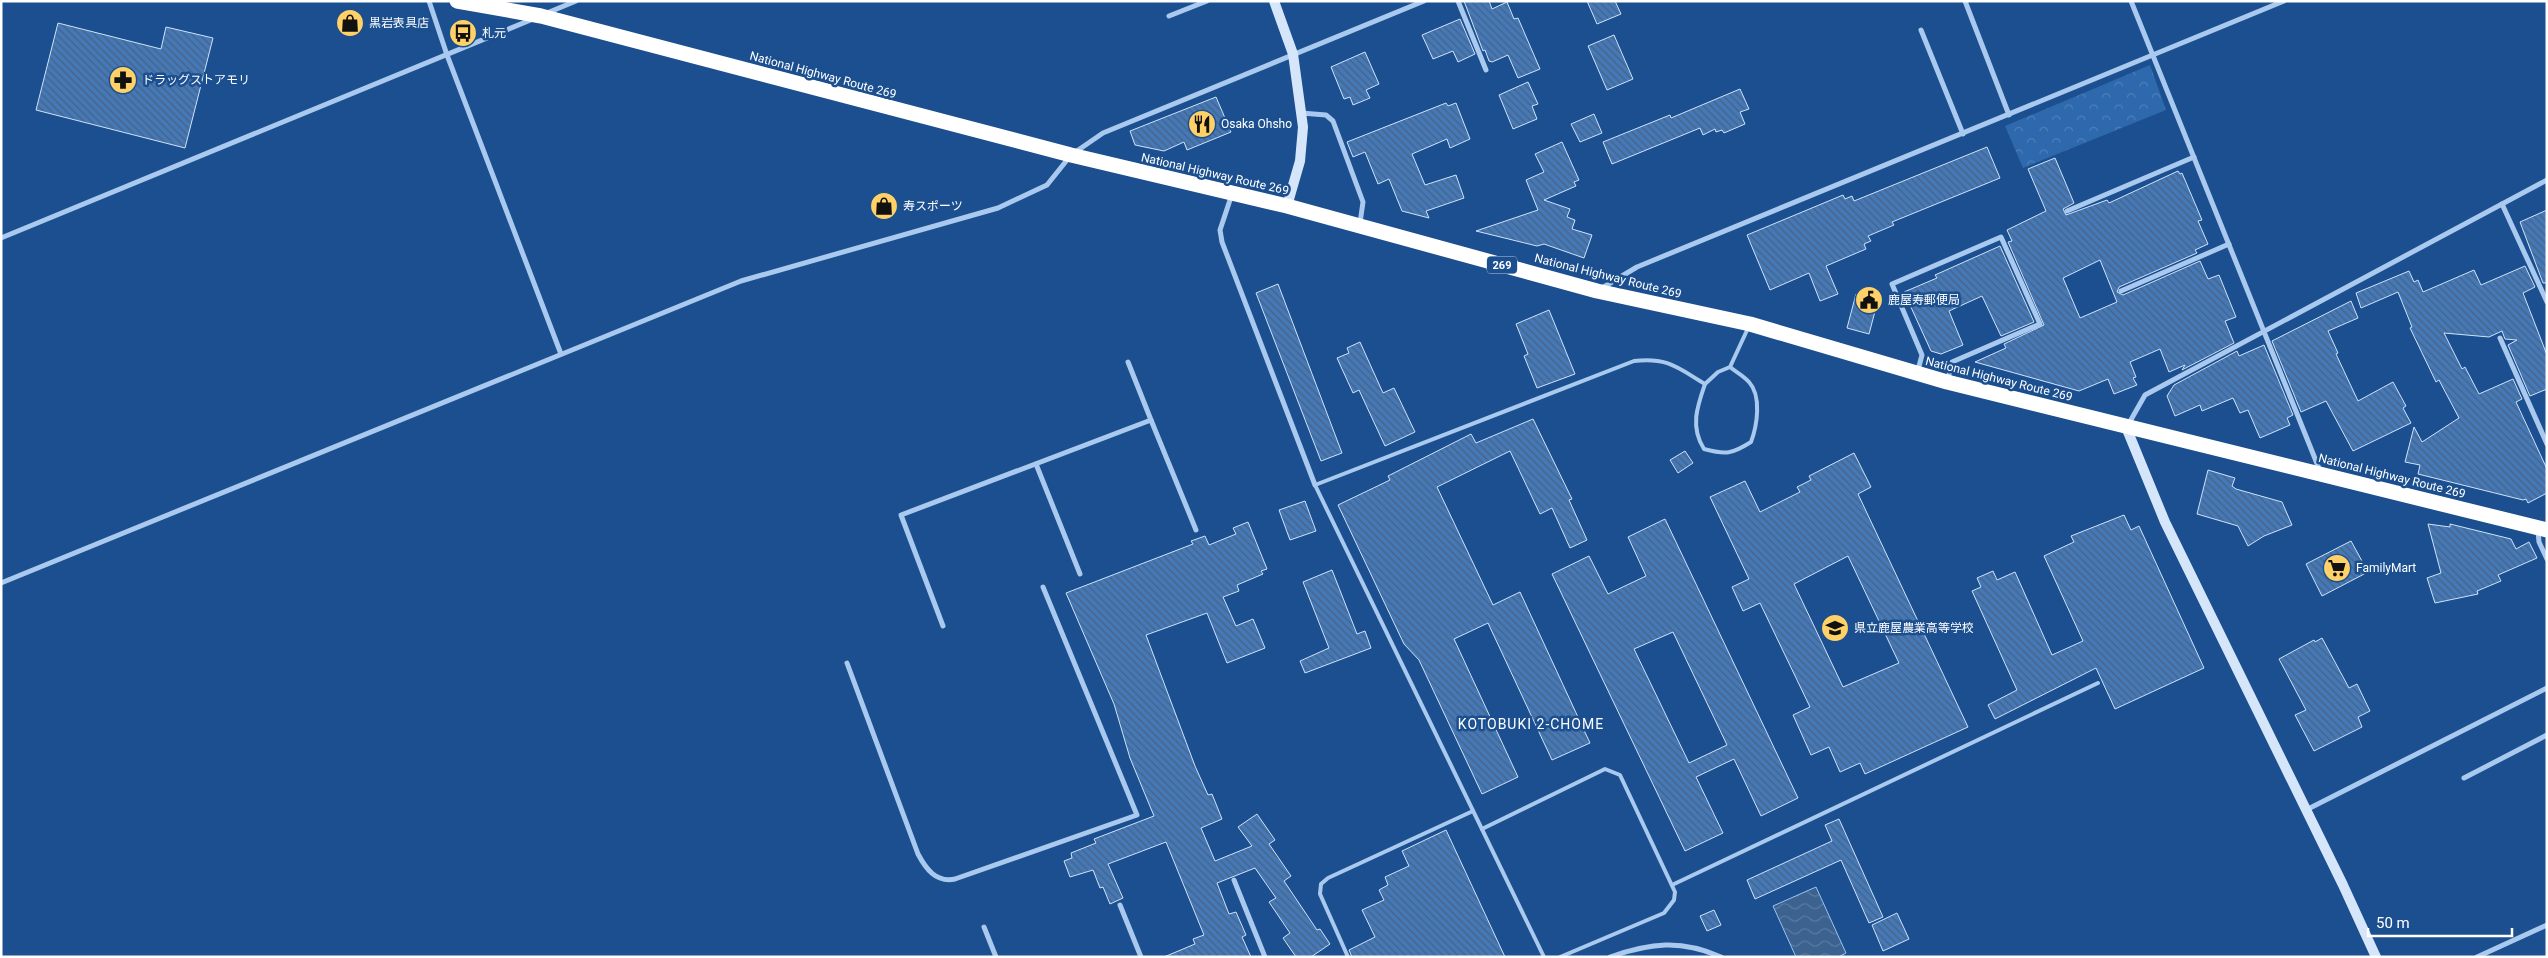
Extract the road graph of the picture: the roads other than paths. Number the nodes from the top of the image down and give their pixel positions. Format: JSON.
{"nodes":[{"id":1,"x":429,"y":1,"type":"edge"},
{"id":2,"x":457,"y":1,"type":"edge"},
{"id":3,"x":576,"y":1,"type":"edge"},
{"id":4,"x":1207,"y":1,"type":"edge"},
{"id":5,"x":1274,"y":1,"type":"edge"},
{"id":6,"x":1424,"y":1,"type":"edge"},
{"id":7,"x":1458,"y":1,"type":"edge"},
{"id":8,"x":1965,"y":1,"type":"edge"},
{"id":9,"x":2131,"y":1,"type":"edge"},
{"id":10,"x":2284,"y":1,"type":"edge"},
{"id":11,"x":541,"y":16,"type":"junction"},
{"id":12,"x":1168,"y":16,"type":"dead end"},
{"id":13,"x":1921,"y":30,"type":"dead end"},
{"id":14,"x":1293,"y":54,"type":"junction"},
{"id":15,"x":447,"y":55,"type":"junction"},
{"id":16,"x":2153,"y":55,"type":"junction"},
{"id":17,"x":1486,"y":70,"type":"dead end"},
{"id":18,"x":1301,"y":113,"type":"junction"},
{"id":19,"x":2009,"y":115,"type":"junction"},
{"id":20,"x":1963,"y":134,"type":"junction"},
{"id":21,"x":1071,"y":155,"type":"junction"},
{"id":22,"x":2194,"y":157,"type":"junction"},
{"id":23,"x":2547,"y":180,"type":"edge"},
{"id":24,"x":1232,"y":194,"type":"junction"},
{"id":25,"x":2502,"y":204,"type":"junction"},
{"id":26,"x":1287,"y":206,"type":"junction"},
{"id":27,"x":2067,"y":211,"type":"dead end"},
{"id":28,"x":1360,"y":226,"type":"junction"},
{"id":29,"x":1,"y":238,"type":"edge"},
{"id":30,"x":2229,"y":244,"type":"junction"},
{"id":31,"x":1597,"y":291,"type":"junction"},
{"id":32,"x":2121,"y":291,"type":"dead end"},
{"id":33,"x":2547,"y":302,"type":"edge"},
{"id":34,"x":1750,"y":324,"type":"junction"},
{"id":35,"x":2264,"y":331,"type":"junction"},
{"id":36,"x":2500,"y":338,"type":"dead end"},
{"id":37,"x":562,"y":354,"type":"junction"},
{"id":38,"x":1128,"y":362,"type":"dead end"},
{"id":39,"x":1730,"y":367,"type":"junction"},
{"id":40,"x":1916,"y":374,"type":"junction"},
{"id":41,"x":1947,"y":382,"type":"junction"},
{"id":42,"x":1705,"y":384,"type":"junction"},
{"id":43,"x":1150,"y":420,"type":"junction"},
{"id":44,"x":2126,"y":427,"type":"junction"},
{"id":45,"x":2547,"y":444,"type":"edge"},
{"id":46,"x":1036,"y":464,"type":"junction"},
{"id":47,"x":2321,"y":474,"type":"junction"},
{"id":48,"x":1315,"y":485,"type":"junction"},
{"id":49,"x":2542,"y":529,"type":"edge"},
{"id":50,"x":1196,"y":530,"type":"dead end"},
{"id":51,"x":2547,"y":559,"type":"edge"},
{"id":52,"x":1080,"y":574,"type":"dead end"},
{"id":53,"x":1,"y":583,"type":"edge"},
{"id":54,"x":1044,"y":588,"type":"dead end"},
{"id":55,"x":943,"y":626,"type":"dead end"},
{"id":56,"x":847,"y":663,"type":"dead end"},
{"id":57,"x":2098,"y":683,"type":"dead end"},
{"id":58,"x":2547,"y":688,"type":"edge"},
{"id":59,"x":2547,"y":735,"type":"edge"},
{"id":60,"x":2464,"y":778,"type":"dead end"},
{"id":61,"x":2306,"y":810,"type":"junction"},
{"id":62,"x":1473,"y":811,"type":"junction"},
{"id":63,"x":1482,"y":829,"type":"junction"},
{"id":64,"x":1234,"y":880,"type":"dead end"},
{"id":65,"x":1672,"y":885,"type":"junction"},
{"id":66,"x":1120,"y":904,"type":"dead end"},
{"id":67,"x":2547,"y":925,"type":"edge"},
{"id":68,"x":984,"y":927,"type":"dead end"},
{"id":69,"x":996,"y":957,"type":"edge"},
{"id":70,"x":1141,"y":957,"type":"edge"},
{"id":71,"x":1265,"y":957,"type":"edge"},
{"id":72,"x":1348,"y":957,"type":"edge"},
{"id":73,"x":1544,"y":957,"type":"edge"},
{"id":74,"x":1560,"y":957,"type":"edge"},
{"id":75,"x":1610,"y":957,"type":"edge"},
{"id":76,"x":1721,"y":957,"type":"edge"},
{"id":77,"x":2376,"y":957,"type":"edge"},
{"id":78,"x":2477,"y":957,"type":"edge"}],
"edges":[{"from":1,"to":15,"type":"street"},
{"from":2,"to":11,"type":"highway","name":"National Highway Route 269","number":"269"},
{"from":3,"to":11,"type":"street"},
{"from":4,"to":12,"type":"street"},
{"from":5,"to":14,"type":"street"},
{"from":6,"to":14,"type":"street"},
{"from":7,"to":17,"type":"street"},
{"from":8,"to":19,"type":"street"},
{"from":9,"to":16,"type":"street"},
{"from":10,"to":16,"type":"street"},
{"from":11,"to":15,"type":"street"},
{"from":11,"to":21,"type":"highway","name":"National Highway Route 269","number":"269"},
{"from":13,"to":20,"type":"street"},
{"from":14,"to":18,"type":"street"},
{"from":14,"to":21,"type":"street"},
{"from":15,"to":29,"type":"street"},
{"from":15,"to":37,"type":"street"},
{"from":16,"to":19,"type":"street"},
{"from":16,"to":22,"type":"street"},
{"from":18,"to":26,"type":"street"},
{"from":18,"to":28,"type":"street"},
{"from":19,"to":20,"type":"street"},
{"from":20,"to":31,"type":"street"},
{"from":21,"to":24,"type":"highway","name":"National Highway Route 269","number":"269"},
{"from":21,"to":37,"type":"street"},
{"from":22,"to":27,"type":"street"},
{"from":22,"to":30,"type":"street"},
{"from":23,"to":25,"type":"street"},
{"from":24,"to":26,"type":"highway","name":"National Highway Route 269","number":"269"},
{"from":24,"to":48,"type":"street"},
{"from":25,"to":33,"type":"street"},
{"from":25,"to":35,"type":"street"},
{"from":26,"to":28,"type":"highway","name":"National Highway Route 269","number":"269"},
{"from":28,"to":31,"type":"highway","name":"National Highway Route 269","number":"269"},
{"from":30,"to":32,"type":"street"},
{"from":30,"to":35,"type":"street"},
{"from":31,"to":34,"type":"highway","name":"National Highway Route 269","number":"269"},
{"from":34,"to":39,"type":"lane"},
{"from":34,"to":40,"type":"highway","name":"National Highway Route 269","number":"269"},
{"from":35,"to":44,"type":"street"},
{"from":35,"to":47,"type":"street"},
{"from":36,"to":45,"type":"street"},
{"from":37,"to":53,"type":"street"},
{"from":38,"to":43,"type":"street"},
{"from":39,"to":42,"type":"lane"},
{"from":39,"to":42,"type":"lane"},
{"from":40,"to":41,"type":"highway","name":"National Highway Route 269","number":"269"},
{"from":40,"to":41,"type":"street"},
{"from":41,"to":44,"type":"highway","name":"National Highway Route 269","number":"269"},
{"from":42,"to":48,"type":"lane"},
{"from":43,"to":46,"type":"street"},
{"from":43,"to":50,"type":"street"},
{"from":44,"to":47,"type":"highway","name":"National Highway Route 269","number":"269"},
{"from":44,"to":61,"type":"street"},
{"from":46,"to":52,"type":"street"},
{"from":46,"to":55,"type":"street"},
{"from":47,"to":49,"type":"highway","name":"National Highway Route 269","number":"269"},
{"from":48,"to":62,"type":"lane"},
{"from":49,"to":51,"type":"street"},
{"from":54,"to":56,"type":"street"},
{"from":57,"to":65,"type":"lane"},
{"from":58,"to":61,"type":"street"},
{"from":59,"to":60,"type":"street"},
{"from":61,"to":77,"type":"street"},
{"from":62,"to":63,"type":"lane"},
{"from":62,"to":72,"type":"lane"},
{"from":63,"to":65,"type":"lane"},
{"from":63,"to":73,"type":"lane"},
{"from":64,"to":71,"type":"street"},
{"from":65,"to":74,"type":"lane"},
{"from":66,"to":70,"type":"street"},
{"from":67,"to":78,"type":"street"},
{"from":68,"to":69,"type":"street"},
{"from":75,"to":76,"type":"street"}]}
